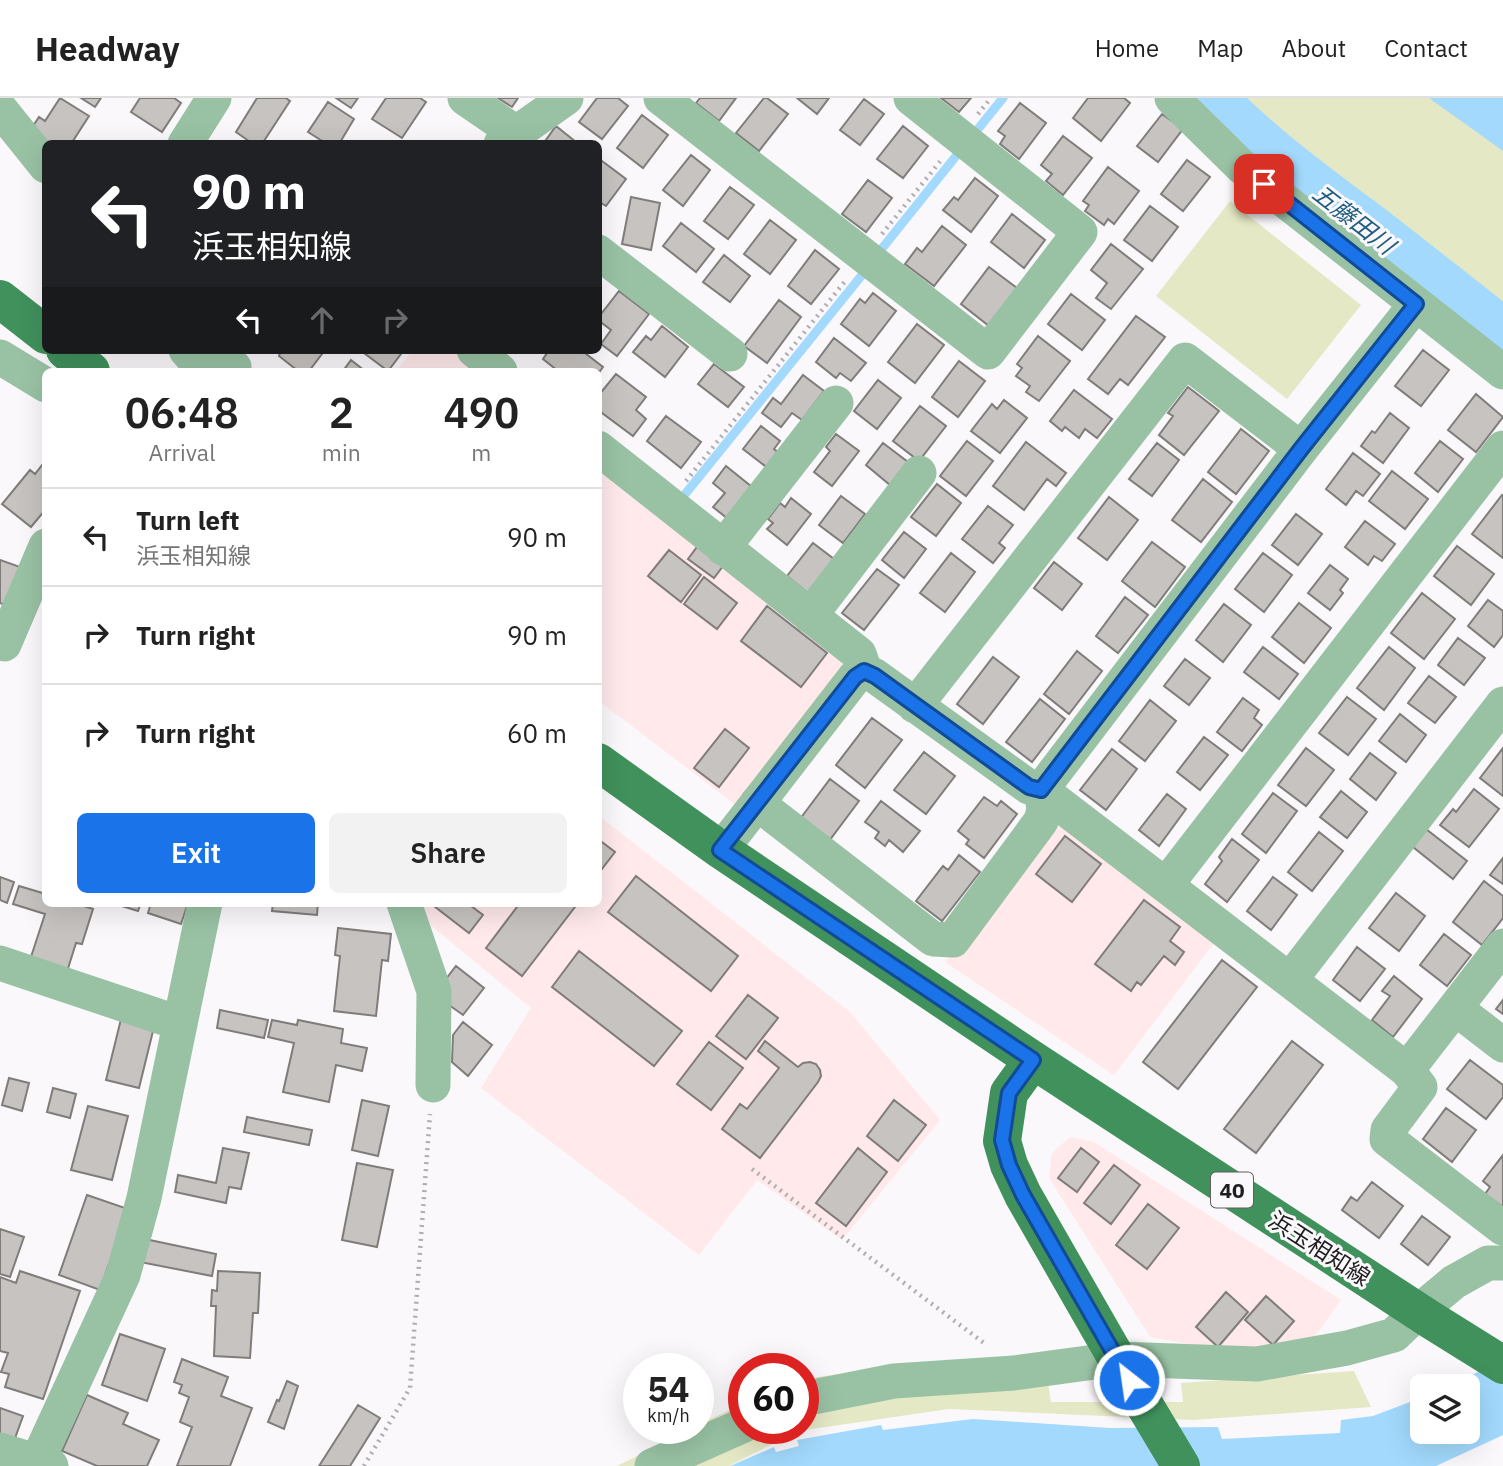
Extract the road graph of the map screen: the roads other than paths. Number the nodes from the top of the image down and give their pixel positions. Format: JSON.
{"nodes":[{"id":1,"x":214,"y":98,"type":"edge"},
{"id":2,"x":465,"y":98,"type":"edge"},
{"id":3,"x":566,"y":98,"type":"edge"},
{"id":4,"x":661,"y":98,"type":"edge"},
{"id":5,"x":911,"y":98,"type":"edge"},
{"id":6,"x":1172,"y":98,"type":"edge"},
{"id":7,"x":0,"y":109,"type":"edge"},
{"id":8,"x":509,"y":138,"type":"edge"},
{"id":9,"x":188,"y":140,"type":"edge"},
{"id":10,"x":42,"y":161,"type":"edge"},
{"id":11,"x":602,"y":255,"type":"edge"},
{"id":12,"x":0,"y":299,"type":"edge"},
{"id":13,"x":1416,"y":304,"type":"junction"},
{"id":14,"x":42,"y":332,"type":"edge"},
{"id":15,"x":70,"y":354,"type":"edge"},
{"id":16,"x":189,"y":354,"type":"edge"},
{"id":17,"x":479,"y":354,"type":"edge"},
{"id":18,"x":730,"y":354,"type":"dead end"},
{"id":19,"x":0,"y":357,"type":"edge"},
{"id":20,"x":236,"y":363,"type":"edge"},
{"id":21,"x":87,"y":368,"type":"edge"},
{"id":22,"x":496,"y":368,"type":"edge"},
{"id":23,"x":1503,"y":372,"type":"edge"},
{"id":24,"x":42,"y":383,"type":"edge"},
{"id":25,"x":836,"y":403,"type":"dead end"},
{"id":26,"x":1503,"y":448,"type":"edge"},
{"id":27,"x":1301,"y":449,"type":"junction"},
{"id":28,"x":602,"y":451,"type":"edge"},
{"id":29,"x":919,"y":473,"type":"dead end"},
{"id":30,"x":723,"y":548,"type":"junction"},
{"id":31,"x":42,"y":555,"type":"edge"},
{"id":32,"x":810,"y":615,"type":"junction"},
{"id":33,"x":0,"y":643,"type":"edge"},
{"id":34,"x":864,"y":671,"type":"junction"},
{"id":35,"x":1503,"y":704,"type":"edge"},
{"id":36,"x":915,"y":706,"type":"junction"},
{"id":37,"x":602,"y":765,"type":"edge"},
{"id":38,"x":1041,"y":790,"type":"junction"},
{"id":39,"x":758,"y":803,"type":"junction"},
{"id":40,"x":720,"y":850,"type":"junction"},
{"id":41,"x":1166,"y":885,"type":"junction"},
{"id":42,"x":204,"y":907,"type":"edge"},
{"id":43,"x":405,"y":907,"type":"edge"},
{"id":44,"x":1503,"y":946,"type":"edge"},
{"id":45,"x":0,"y":963,"type":"edge"},
{"id":46,"x":1290,"y":981,"type":"junction"},
{"id":47,"x":1455,"y":1008,"type":"junction"},
{"id":48,"x":179,"y":1023,"type":"junction"},
{"id":49,"x":1503,"y":1045,"type":"edge"},
{"id":50,"x":1033,"y":1060,"type":"junction"},
{"id":51,"x":1407,"y":1070,"type":"junction"},
{"id":52,"x":433,"y":1085,"type":"road end"},
{"id":53,"x":1503,"y":1228,"type":"edge"},
{"id":54,"x":1503,"y":1263,"type":"edge"},
{"id":55,"x":1424,"y":1316,"type":"junction"},
{"id":56,"x":1117,"y":1359,"type":"junction"},
{"id":57,"x":1503,"y":1365,"type":"edge"},
{"id":58,"x":819,"y":1396,"type":"edge"},
{"id":59,"x":728,"y":1431,"type":"edge"},
{"id":60,"x":0,"y":1450,"type":"edge"},
{"id":61,"x":42,"y":1464,"type":"edge"},
{"id":62,"x":652,"y":1466,"type":"edge"},
{"id":63,"x":1181,"y":1466,"type":"edge"}],
"edges":[{"from":1,"to":9,"type":"street"},
{"from":2,"to":8,"type":"street"},
{"from":3,"to":8,"type":"street"},
{"from":4,"to":5,"type":"street"},
{"from":6,"to":13,"type":"street"},
{"from":7,"to":10,"type":"street"},
{"from":11,"to":18,"type":"street"},
{"from":12,"to":14,"type":"main road"},
{"from":13,"to":23,"type":"street"},
{"from":13,"to":27,"type":"street"},
{"from":15,"to":21,"type":"main road"},
{"from":16,"to":20,"type":"street"},
{"from":17,"to":22,"type":"street"},
{"from":19,"to":24,"type":"street"},
{"from":25,"to":30,"type":"street"},
{"from":26,"to":41,"type":"street"},
{"from":27,"to":36,"type":"street"},
{"from":27,"to":38,"type":"street"},
{"from":28,"to":30,"type":"street"},
{"from":29,"to":32,"type":"street"},
{"from":30,"to":32,"type":"street"},
{"from":31,"to":33,"type":"street"},
{"from":32,"to":34,"type":"street"},
{"from":34,"to":36,"type":"street"},
{"from":34,"to":39,"type":"street"},
{"from":35,"to":46,"type":"street"},
{"from":36,"to":38,"type":"street"},
{"from":37,"to":40,"type":"main road","name":"浜玉相知線","number":"40"},
{"from":38,"to":39,"type":"street"},
{"from":38,"to":41,"type":"street"},
{"from":39,"to":40,"type":"street"},
{"from":40,"to":50,"type":"main road","name":"浜玉相知線","number":"40"},
{"from":41,"to":46,"type":"street"},
{"from":42,"to":48,"type":"street"},
{"from":43,"to":52,"type":"street"},
{"from":44,"to":47,"type":"street"},
{"from":45,"to":48,"type":"street"},
{"from":46,"to":51,"type":"street"},
{"from":47,"to":49,"type":"street"},
{"from":47,"to":51,"type":"street"},
{"from":48,"to":61,"type":"street"},
{"from":50,"to":55,"type":"main road","name":"浜玉相知線","number":"40"},
{"from":50,"to":56,"type":"main road"},
{"from":51,"to":53,"type":"street"},
{"from":54,"to":55,"type":"street"},
{"from":55,"to":56,"type":"street"},
{"from":55,"to":57,"type":"main road","name":"浜玉相知線","number":"40"},
{"from":56,"to":58,"type":"street"},
{"from":56,"to":63,"type":"main road"},
{"from":59,"to":62,"type":"street"},
{"from":60,"to":61,"type":"street"}]}
